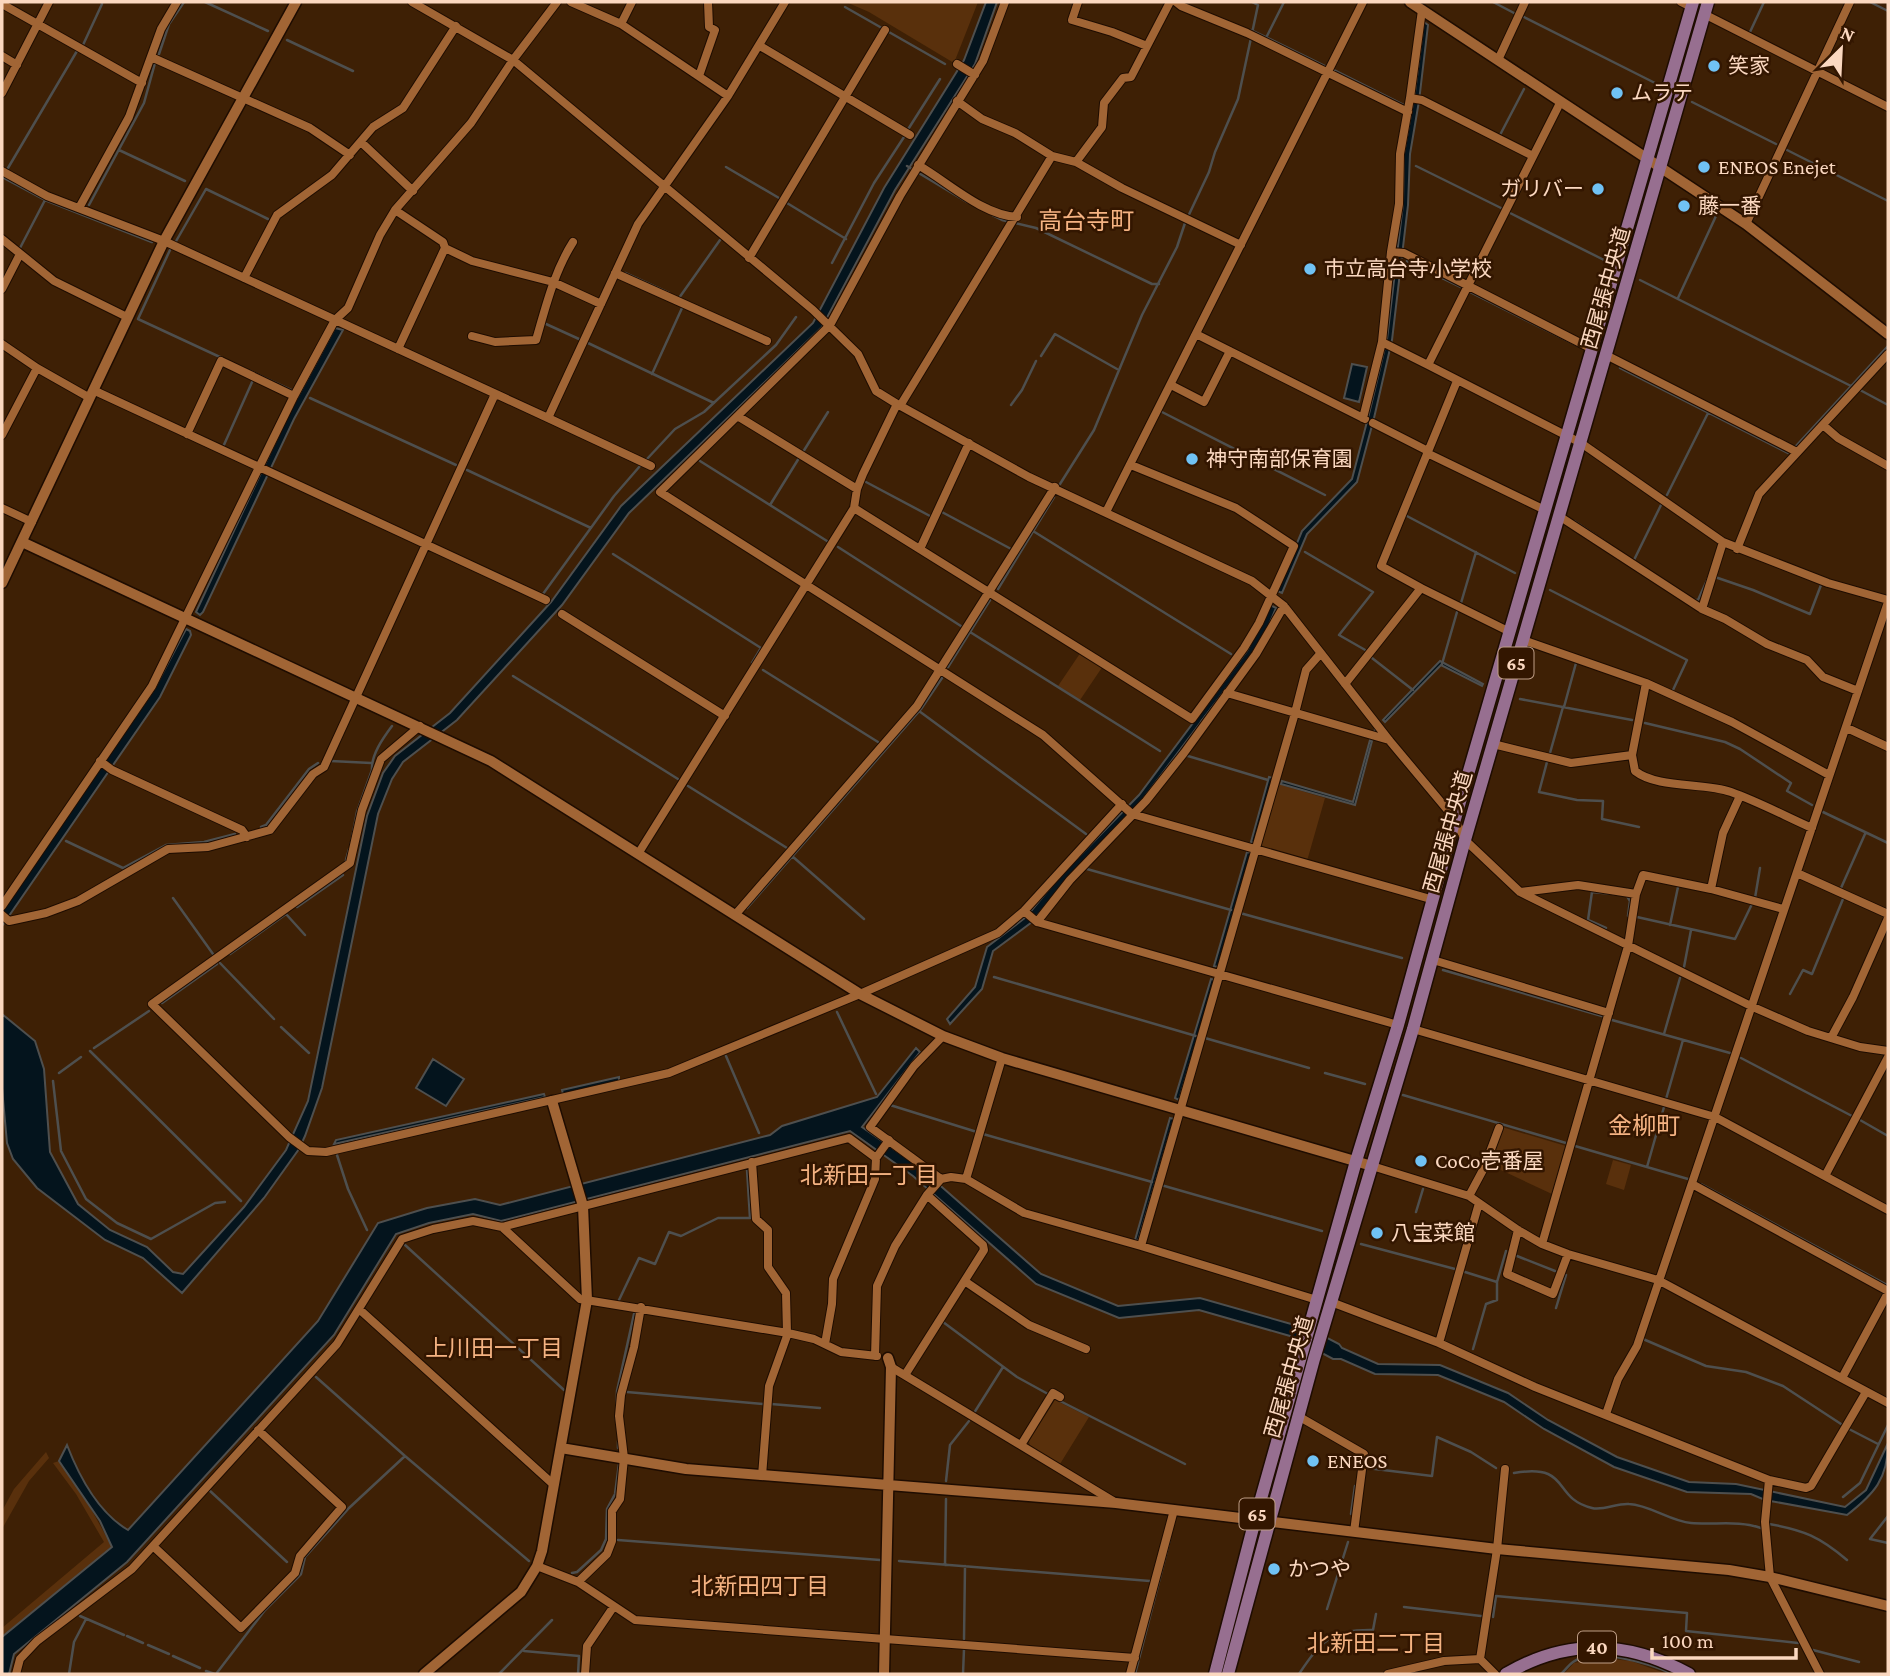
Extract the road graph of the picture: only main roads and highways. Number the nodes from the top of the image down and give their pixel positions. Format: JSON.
{"nodes":[{"id":1,"x":1688,"y":3,"type":"edge"},
{"id":2,"x":1706,"y":8,"type":"edge"},
{"id":3,"x":1308,"y":1356,"type":"junction"},
{"id":4,"x":1262,"y":1521,"type":"junction"},
{"id":5,"x":1215,"y":1674,"type":"edge"},
{"id":6,"x":1228,"y":1674,"type":"edge"},
{"id":7,"x":1506,"y":1674,"type":"edge"},
{"id":8,"x":1689,"y":1674,"type":"edge"}],
"edges":[{"from":1,"to":3,"type":"main road","name":"西尾張中央道","number":"65"},
{"from":2,"to":3,"type":"main road","name":"西尾張中央道","number":"65"},
{"from":3,"to":4,"type":"main road","name":"西尾張中央道","number":"65"},
{"from":3,"to":4,"type":"main road","name":"西尾張中央道","number":"65"},
{"from":4,"to":5,"type":"main road","name":"西尾張中央道","number":"65"},
{"from":4,"to":6,"type":"main road","name":"西尾張中央道","number":"65"},
{"from":7,"to":8,"type":"main road","number":"40"}]}
